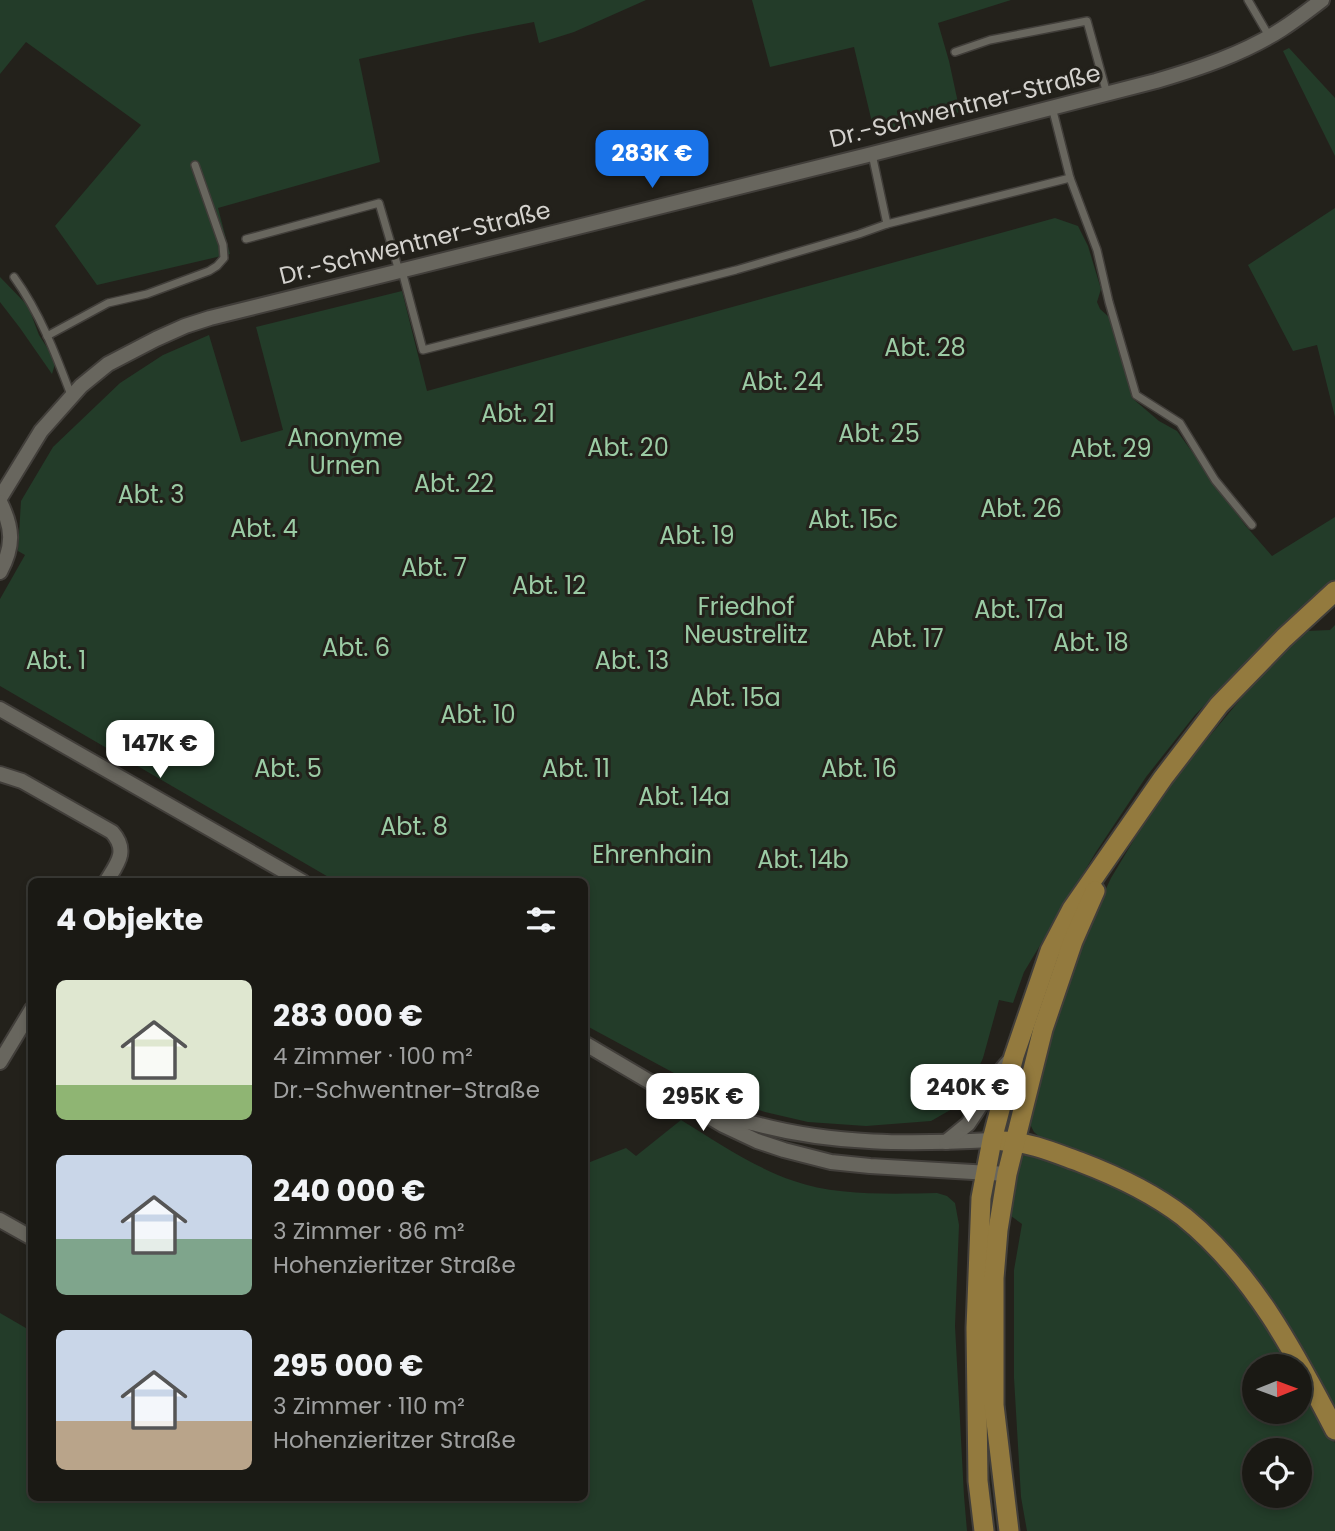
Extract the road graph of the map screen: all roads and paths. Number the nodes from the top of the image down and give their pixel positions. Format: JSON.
{"nodes":[{"id":1,"x":1248,"y":0,"type":"edge"},
{"id":2,"x":1322,"y":0,"type":"edge"},
{"id":3,"x":1269,"y":36,"type":"junction"},
{"id":4,"x":954,"y":52,"type":"dead end"},
{"id":5,"x":1107,"y":94,"type":"junction"},
{"id":6,"x":1052,"y":107,"type":"junction"},
{"id":7,"x":872,"y":154,"type":"junction"},
{"id":8,"x":195,"y":165,"type":"dead end"},
{"id":9,"x":1070,"y":178,"type":"junction"},
{"id":10,"x":887,"y":224,"type":"junction"},
{"id":11,"x":246,"y":239,"type":"dead end"},
{"id":12,"x":400,"y":271,"type":"junction"},
{"id":13,"x":14,"y":277,"type":"dead end"},
{"id":14,"x":47,"y":336,"type":"junction"},
{"id":15,"x":71,"y":396,"type":"junction"},
{"id":16,"x":0,"y":500,"type":"edge"},
{"id":17,"x":1252,"y":525,"type":"dead end"},
{"id":18,"x":0,"y":572,"type":"edge"},
{"id":19,"x":1335,"y":591,"type":"edge"},
{"id":20,"x":0,"y":709,"type":"edge"},
{"id":21,"x":0,"y":774,"type":"edge"},
{"id":22,"x":1111,"y":855,"type":"junction"},
{"id":23,"x":108,"y":878,"type":"edge"},
{"id":24,"x":296,"y":878,"type":"edge"},
{"id":25,"x":28,"y":1016,"type":"edge"},
{"id":26,"x":588,"y":1045,"type":"edge"},
{"id":27,"x":1014,"y":1056,"type":"junction"},
{"id":28,"x":0,"y":1062,"type":"edge"},
{"id":29,"x":642,"y":1075,"type":"junction"},
{"id":30,"x":992,"y":1140,"type":"junction"},
{"id":31,"x":1015,"y":1141,"type":"junction"},
{"id":32,"x":946,"y":1142,"type":"junction"},
{"id":33,"x":985,"y":1172,"type":"junction"},
{"id":34,"x":1007,"y":1174,"type":"junction"},
{"id":35,"x":0,"y":1220,"type":"edge"},
{"id":36,"x":28,"y":1236,"type":"edge"},
{"id":37,"x":977,"y":1385,"type":"junction"},
{"id":38,"x":1335,"y":1430,"type":"edge"},
{"id":39,"x":984,"y":1531,"type":"edge"},
{"id":40,"x":1001,"y":1531,"type":"edge"},
{"id":41,"x":1009,"y":1531,"type":"edge"}],
"edges":[{"from":1,"to":3,"type":"lane"},
{"from":2,"to":3,"type":"street","name":"Dr.-Schwentner-Straße"},
{"from":3,"to":5,"type":"street","name":"Dr.-Schwentner-Straße"},
{"from":4,"to":5,"type":"lane"},
{"from":5,"to":6,"type":"street","name":"Dr.-Schwentner-Straße"},
{"from":6,"to":7,"type":"street","name":"Dr.-Schwentner-Straße"},
{"from":6,"to":9,"type":"lane"},
{"from":7,"to":10,"type":"lane"},
{"from":7,"to":12,"type":"street","name":"Dr.-Schwentner-Straße"},
{"from":8,"to":14,"type":"lane"},
{"from":9,"to":10,"type":"lane"},
{"from":9,"to":17,"type":"lane"},
{"from":10,"to":12,"type":"lane"},
{"from":11,"to":12,"type":"lane"},
{"from":12,"to":15,"type":"street","name":"Dr.-Schwentner-Straße"},
{"from":13,"to":14,"type":"lane"},
{"from":14,"to":15,"type":"lane"},
{"from":15,"to":16,"type":"street","name":"Dr.-Schwentner-Straße"},
{"from":16,"to":18,"type":"street","name":"Dr.-Schwentner-Straße"},
{"from":19,"to":22,"type":"main road"},
{"from":20,"to":24,"type":"street"},
{"from":21,"to":23,"type":"street"},
{"from":22,"to":27,"type":"main road"},
{"from":22,"to":31,"type":"main road"},
{"from":25,"to":28,"type":"street"},
{"from":26,"to":29,"type":"street"},
{"from":27,"to":30,"type":"main road"},
{"from":27,"to":32,"type":"street"},
{"from":29,"to":32,"type":"street"},
{"from":29,"to":33,"type":"street"},
{"from":30,"to":31,"type":"main road"},
{"from":30,"to":32,"type":"street"},
{"from":30,"to":33,"type":"main road"},
{"from":31,"to":34,"type":"main road"},
{"from":31,"to":38,"type":"main road"},
{"from":33,"to":34,"type":"street"},
{"from":33,"to":37,"type":"main road"},
{"from":34,"to":41,"type":"main road"},
{"from":35,"to":36,"type":"street"},
{"from":37,"to":39,"type":"main road"},
{"from":37,"to":40,"type":"main road"}]}
